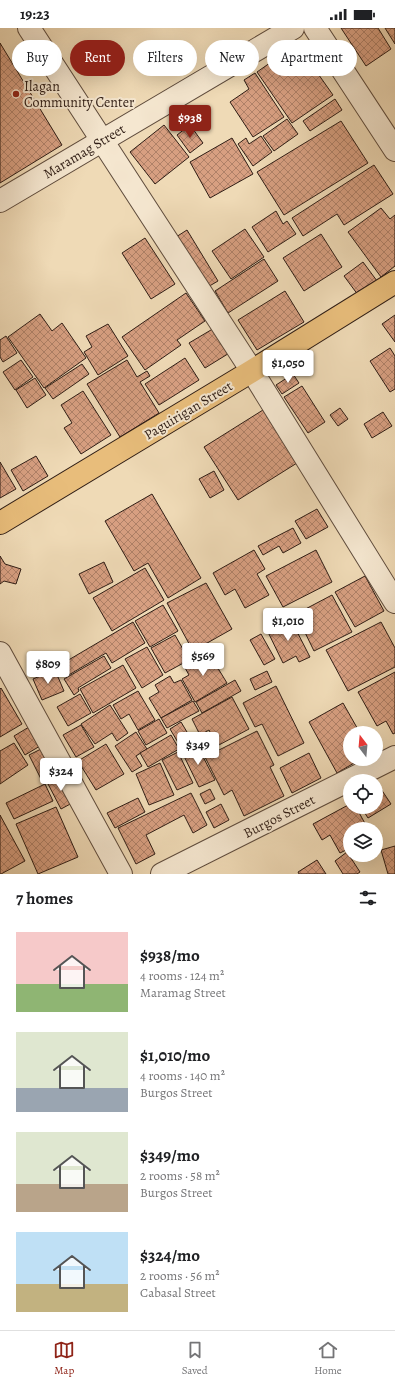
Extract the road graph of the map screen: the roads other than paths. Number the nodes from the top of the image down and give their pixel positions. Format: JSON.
{"nodes":[{"id":1,"x":29,"y":28,"type":"edge"},
{"id":2,"x":293,"y":28,"type":"edge"},
{"id":3,"x":315,"y":28,"type":"edge"},
{"id":4,"x":102,"y":141,"type":"junction"},
{"id":5,"x":395,"y":150,"type":"edge"},
{"id":6,"x":0,"y":201,"type":"edge"},
{"id":7,"x":395,"y":282,"type":"edge"},
{"id":8,"x":252,"y":371,"type":"junction"},
{"id":9,"x":0,"y":523,"type":"edge"},
{"id":10,"x":395,"y":602,"type":"edge"},
{"id":11,"x":0,"y":653,"type":"edge"},
{"id":12,"x":395,"y":757,"type":"edge"},
{"id":13,"x":121,"y":874,"type":"edge"},
{"id":14,"x":162,"y":874,"type":"edge"}],
"edges":[{"from":1,"to":4,"type":"street"},
{"from":2,"to":4,"type":"street","name":"Maramag Street"},
{"from":3,"to":5,"type":"street"},
{"from":4,"to":6,"type":"street","name":"Maramag Street"},
{"from":4,"to":8,"type":"street"},
{"from":7,"to":8,"type":"main road","name":"Paguirigan Street"},
{"from":8,"to":9,"type":"main road","name":"Paguirigan Street"},
{"from":8,"to":10,"type":"street"},
{"from":11,"to":13,"type":"street"},
{"from":12,"to":14,"type":"street","name":"Burgos Street"}]}
